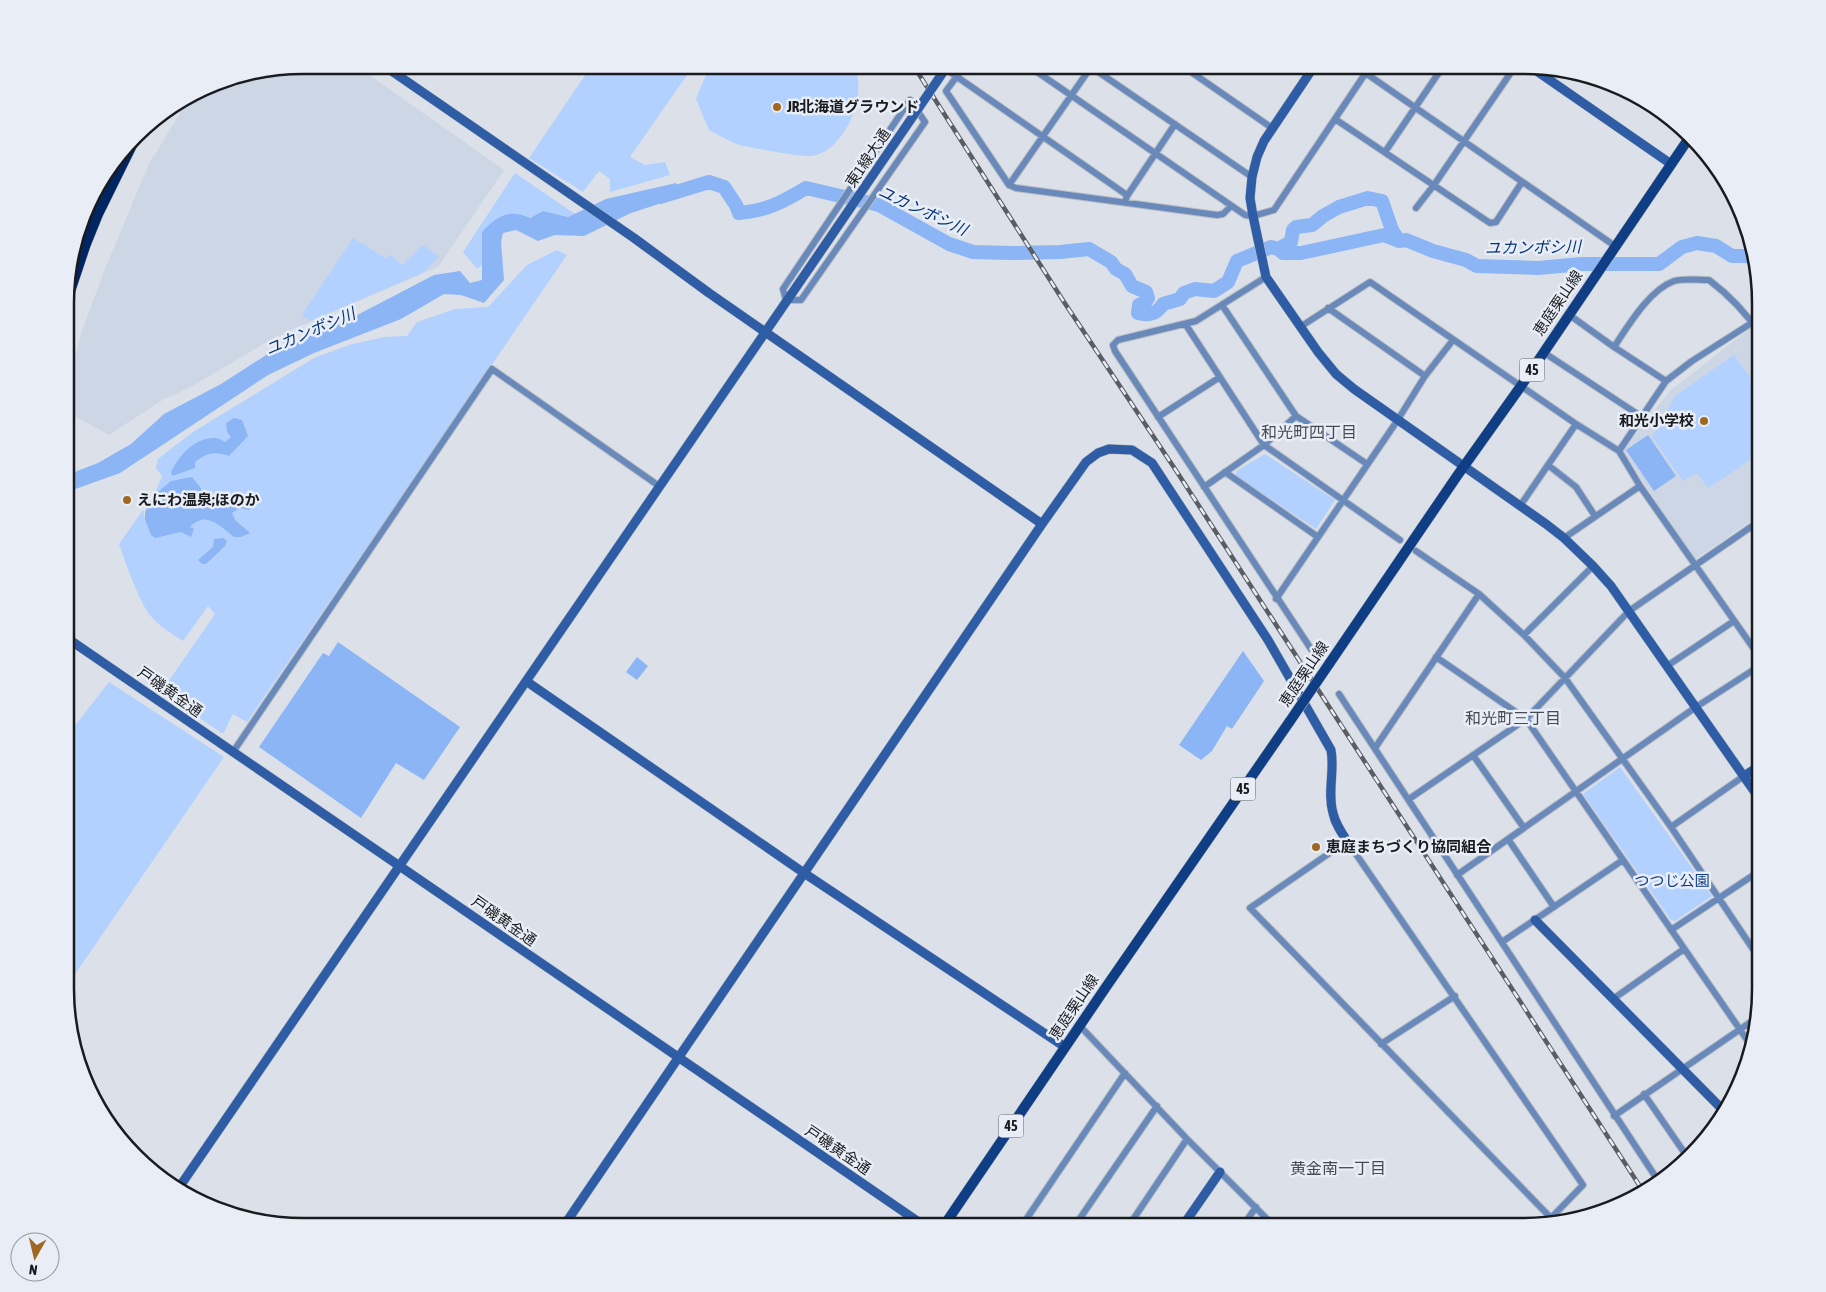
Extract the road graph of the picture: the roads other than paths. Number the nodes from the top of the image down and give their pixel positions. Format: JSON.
{"nodes":[{"id":1,"x":395,"y":74,"type":"edge"},
{"id":2,"x":942,"y":74,"type":"edge"},
{"id":3,"x":951,"y":74,"type":"edge"},
{"id":4,"x":959,"y":74,"type":"edge"},
{"id":5,"x":1040,"y":74,"type":"edge"},
{"id":6,"x":1086,"y":74,"type":"edge"},
{"id":7,"x":1101,"y":74,"type":"edge"},
{"id":8,"x":1194,"y":74,"type":"edge"},
{"id":9,"x":1308,"y":74,"type":"edge"},
{"id":10,"x":1366,"y":74,"type":"joint"},
{"id":11,"x":1438,"y":74,"type":"edge"},
{"id":12,"x":1510,"y":74,"type":"edge"},
{"id":13,"x":1540,"y":74,"type":"edge"},
{"id":14,"x":956,"y":78,"type":"junction"},
{"id":15,"x":1071,"y":95,"type":"junction"},
{"id":16,"x":1414,"y":108,"type":"junction"},
{"id":17,"x":1336,"y":119,"type":"junction"},
{"id":18,"x":1176,"y":124,"type":"junction"},
{"id":19,"x":1272,"y":128,"type":"junction"},
{"id":20,"x":1042,"y":136,"type":"junction"},
{"id":21,"x":1464,"y":141,"type":"junction"},
{"id":22,"x":1686,"y":142,"type":"edge"},
{"id":23,"x":1385,"y":152,"type":"junction"},
{"id":24,"x":1155,"y":154,"type":"junction"},
{"id":25,"x":125,"y":159,"type":"edge"},
{"id":26,"x":1671,"y":164,"type":"junction"},
{"id":27,"x":1252,"y":177,"type":"junction"},
{"id":28,"x":1522,"y":182,"type":"junction"},
{"id":29,"x":1009,"y":185,"type":"junction"},
{"id":30,"x":1434,"y":185,"type":"junction"},
{"id":31,"x":1126,"y":199,"type":"junction"},
{"id":32,"x":1231,"y":206,"type":"junction"},
{"id":33,"x":1416,"y":208,"type":"dead end"},
{"id":34,"x":1253,"y":216,"type":"junction"},
{"id":35,"x":1614,"y":248,"type":"junction"},
{"id":36,"x":77,"y":262,"type":"edge"},
{"id":37,"x":1266,"y":276,"type":"junction"},
{"id":38,"x":786,"y":300,"type":"junction"},
{"id":39,"x":1222,"y":305,"type":"junction"},
{"id":40,"x":1328,"y":308,"type":"junction"},
{"id":41,"x":1568,"y":314,"type":"junction"},
{"id":42,"x":1752,"y":321,"type":"joint"},
{"id":43,"x":1186,"y":324,"type":"junction"},
{"id":44,"x":1300,"y":327,"type":"junction"},
{"id":45,"x":765,"y":332,"type":"junction"},
{"id":46,"x":1453,"y":340,"type":"junction"},
{"id":47,"x":1614,"y":347,"type":"junction"},
{"id":48,"x":1543,"y":352,"type":"junction"},
{"id":49,"x":1425,"y":376,"type":"junction"},
{"id":50,"x":1220,"y":377,"type":"junction"},
{"id":51,"x":1666,"y":381,"type":"junction"},
{"id":52,"x":1521,"y":386,"type":"junction"},
{"id":53,"x":1296,"y":416,"type":"junction"},
{"id":54,"x":1158,"y":417,"type":"junction"},
{"id":55,"x":1642,"y":417,"type":"junction"},
{"id":56,"x":1397,"y":421,"type":"junction"},
{"id":57,"x":1576,"y":424,"type":"junction"},
{"id":58,"x":1264,"y":445,"type":"junction"},
{"id":59,"x":1619,"y":451,"type":"junction"},
{"id":60,"x":1367,"y":464,"type":"junction"},
{"id":61,"x":1548,"y":465,"type":"junction"},
{"id":62,"x":1463,"y":467,"type":"junction"},
{"id":63,"x":1225,"y":472,"type":"junction"},
{"id":64,"x":659,"y":486,"type":"junction"},
{"id":65,"x":1640,"y":486,"type":"junction"},
{"id":66,"x":1204,"y":487,"type":"junction"},
{"id":67,"x":1342,"y":499,"type":"junction"},
{"id":68,"x":1520,"y":506,"type":"junction"},
{"id":69,"x":1595,"y":516,"type":"junction"},
{"id":70,"x":1042,"y":524,"type":"junction"},
{"id":71,"x":1752,"y":526,"type":"edge"},
{"id":72,"x":1318,"y":536,"type":"junction"},
{"id":73,"x":1564,"y":538,"type":"junction"},
{"id":74,"x":1400,"y":540,"type":"dead end"},
{"id":75,"x":1416,"y":551,"type":"dead end"},
{"id":76,"x":1593,"y":566,"type":"junction"},
{"id":77,"x":1695,"y":566,"type":"junction"},
{"id":78,"x":1479,"y":594,"type":"junction"},
{"id":79,"x":1276,"y":599,"type":"junction"},
{"id":80,"x":1629,"y":612,"type":"junction"},
{"id":81,"x":1734,"y":621,"type":"junction"},
{"id":82,"x":1524,"y":635,"type":"junction"},
{"id":83,"x":74,"y":643,"type":"edge"},
{"id":84,"x":1752,"y":647,"type":"edge"},
{"id":85,"x":1311,"y":649,"type":"dead end"},
{"id":86,"x":1436,"y":657,"type":"junction"},
{"id":87,"x":1667,"y":666,"type":"junction"},
{"id":88,"x":1752,"y":669,"type":"edge"},
{"id":89,"x":1565,"y":678,"type":"junction"},
{"id":90,"x":526,"y":681,"type":"junction"},
{"id":91,"x":1339,"y":694,"type":"dead end"},
{"id":92,"x":1696,"y":707,"type":"junction"},
{"id":93,"x":1526,"y":719,"type":"junction"},
{"id":94,"x":1375,"y":748,"type":"junction"},
{"id":95,"x":233,"y":752,"type":"junction"},
{"id":96,"x":1473,"y":755,"type":"junction"},
{"id":97,"x":1622,"y":759,"type":"junction"},
{"id":98,"x":1752,"y":770,"type":"edge"},
{"id":99,"x":1744,"y":776,"type":"junction"},
{"id":100,"x":1752,"y":788,"type":"edge"},
{"id":101,"x":1576,"y":791,"type":"junction"},
{"id":102,"x":1409,"y":799,"type":"junction"},
{"id":103,"x":1671,"y":827,"type":"junction"},
{"id":104,"x":1524,"y":828,"type":"junction"},
{"id":105,"x":1508,"y":839,"type":"junction"},
{"id":106,"x":1347,"y":841,"type":"junction"},
{"id":107,"x":1622,"y":860,"type":"junction"},
{"id":108,"x":400,"y":866,"type":"junction"},
{"id":109,"x":804,"y":873,"type":"junction"},
{"id":110,"x":1458,"y":875,"type":"junction"},
{"id":111,"x":1752,"y":876,"type":"edge"},
{"id":112,"x":1719,"y":899,"type":"junction"},
{"id":113,"x":1554,"y":907,"type":"junction"},
{"id":114,"x":1535,"y":920,"type":"junction"},
{"id":115,"x":1671,"y":930,"type":"junction"},
{"id":116,"x":1502,"y":942,"type":"junction"},
{"id":117,"x":1684,"y":949,"type":"junction"},
{"id":118,"x":1752,"y":949,"type":"edge"},
{"id":119,"x":1454,"y":996,"type":"junction"},
{"id":120,"x":1613,"y":999,"type":"junction"},
{"id":121,"x":1750,"y":1023,"type":"edge"},
{"id":122,"x":1080,"y":1026,"type":"junction"},
{"id":123,"x":1740,"y":1029,"type":"junction"},
{"id":124,"x":1747,"y":1039,"type":"edge"},
{"id":125,"x":1381,"y":1044,"type":"junction"},
{"id":126,"x":1065,"y":1047,"type":"junction"},
{"id":127,"x":678,"y":1058,"type":"junction"},
{"id":128,"x":1682,"y":1069,"type":"junction"},
{"id":129,"x":1126,"y":1074,"type":"junction"},
{"id":130,"x":1644,"y":1094,"type":"junction"},
{"id":131,"x":1157,"y":1106,"type":"junction"},
{"id":132,"x":1720,"y":1107,"type":"edge"},
{"id":133,"x":1614,"y":1116,"type":"junction"},
{"id":134,"x":1187,"y":1139,"type":"junction"},
{"id":135,"x":1684,"y":1152,"type":"edge"},
{"id":136,"x":1220,"y":1172,"type":"junction"},
{"id":137,"x":1655,"y":1177,"type":"edge"},
{"id":138,"x":181,"y":1184,"type":"edge"},
{"id":139,"x":1256,"y":1207,"type":"junction"},
{"id":140,"x":1550,"y":1216,"type":"edge"},
{"id":141,"x":1555,"y":1216,"type":"edge"},
{"id":142,"x":569,"y":1218,"type":"edge"},
{"id":143,"x":913,"y":1218,"type":"edge"},
{"id":144,"x":949,"y":1218,"type":"edge"},
{"id":145,"x":1026,"y":1218,"type":"edge"},
{"id":146,"x":1080,"y":1218,"type":"edge"},
{"id":147,"x":1134,"y":1218,"type":"edge"},
{"id":148,"x":1188,"y":1218,"type":"edge"},
{"id":149,"x":1248,"y":1218,"type":"edge"},
{"id":150,"x":1266,"y":1218,"type":"edge"}],
"edges":[{"from":1,"to":45,"type":"street"},
{"from":2,"to":38,"type":"street","name":"東1線大通","bridge":true},
{"from":3,"to":14,"type":"street"},
{"from":4,"to":14,"type":"street"},
{"from":5,"to":15,"type":"street"},
{"from":6,"to":15,"type":"street"},
{"from":7,"to":18,"type":"street"},
{"from":8,"to":19,"type":"street"},
{"from":9,"to":19,"type":"street"},
{"from":10,"to":16,"type":"street"},
{"from":10,"to":17,"type":"street"},
{"from":11,"to":16,"type":"street"},
{"from":12,"to":21,"type":"street"},
{"from":13,"to":26,"type":"street"},
{"from":14,"to":20,"type":"street"},
{"from":14,"to":29,"type":"street"},
{"from":15,"to":20,"type":"street"},
{"from":15,"to":24,"type":"street"},
{"from":16,"to":21,"type":"street"},
{"from":16,"to":23,"type":"street"},
{"from":17,"to":23,"type":"street"},
{"from":17,"to":34,"type":"street"},
{"from":18,"to":24,"type":"street"},
{"from":18,"to":27,"type":"street"},
{"from":19,"to":27,"type":"street"},
{"from":20,"to":29,"type":"street"},
{"from":20,"to":31,"type":"street"},
{"from":21,"to":28,"type":"street"},
{"from":21,"to":30,"type":"street"},
{"from":22,"to":26,"type":"main road","name":"恵庭栗山線","number":"45"},
{"from":23,"to":30,"type":"street"},
{"from":24,"to":31,"type":"street"},
{"from":24,"to":32,"type":"street"},
{"from":25,"to":36,"type":"highway"},
{"from":26,"to":35,"type":"main road","name":"恵庭栗山線","number":"45"},
{"from":27,"to":34,"type":"street"},
{"from":28,"to":30,"type":"street"},
{"from":28,"to":35,"type":"street"},
{"from":29,"to":31,"type":"street"},
{"from":30,"to":33,"type":"street"},
{"from":31,"to":32,"type":"street"},
{"from":32,"to":34,"type":"street"},
{"from":34,"to":37,"type":"street"},
{"from":35,"to":41,"type":"main road","name":"恵庭栗山線","number":"45"},
{"from":37,"to":39,"type":"street"},
{"from":37,"to":44,"type":"street"},
{"from":38,"to":38,"type":"street"},
{"from":38,"to":45,"type":"street","name":"東1線大通"},
{"from":39,"to":43,"type":"street"},
{"from":39,"to":53,"type":"street"},
{"from":40,"to":44,"type":"street"},
{"from":40,"to":46,"type":"street"},
{"from":40,"to":49,"type":"street"},
{"from":41,"to":47,"type":"street"},
{"from":41,"to":48,"type":"main road","name":"恵庭栗山線","number":"45"},
{"from":42,"to":47,"type":"street"},
{"from":42,"to":51,"type":"street"},
{"from":43,"to":50,"type":"street"},
{"from":43,"to":54,"type":"street"},
{"from":44,"to":56,"type":"street"},
{"from":45,"to":64,"type":"street","name":"東1線大通"},
{"from":45,"to":70,"type":"street"},
{"from":46,"to":49,"type":"street"},
{"from":46,"to":52,"type":"street"},
{"from":47,"to":51,"type":"street"},
{"from":48,"to":52,"type":"main road","name":"恵庭栗山線","number":"45"},
{"from":48,"to":55,"type":"street"},
{"from":49,"to":56,"type":"street"},
{"from":50,"to":54,"type":"street"},
{"from":50,"to":58,"type":"street"},
{"from":51,"to":55,"type":"street"},
{"from":52,"to":57,"type":"street"},
{"from":52,"to":62,"type":"main road","name":"恵庭栗山線","number":"45"},
{"from":53,"to":58,"type":"street"},
{"from":53,"to":60,"type":"street"},
{"from":54,"to":66,"type":"street"},
{"from":55,"to":59,"type":"street"},
{"from":56,"to":60,"type":"street"},
{"from":56,"to":62,"type":"street"},
{"from":57,"to":59,"type":"street"},
{"from":57,"to":61,"type":"street"},
{"from":58,"to":63,"type":"street"},
{"from":58,"to":67,"type":"street"},
{"from":59,"to":65,"type":"street"},
{"from":60,"to":67,"type":"street"},
{"from":61,"to":68,"type":"street"},
{"from":61,"to":69,"type":"street"},
{"from":62,"to":68,"type":"street"},
{"from":62,"to":122,"type":"main road","name":"恵庭栗山線","number":"45","bridge":true},
{"from":63,"to":66,"type":"street"},
{"from":63,"to":72,"type":"street"},
{"from":64,"to":90,"type":"street","name":"東1線大通"},
{"from":64,"to":95,"type":"street"},
{"from":65,"to":69,"type":"street"},
{"from":65,"to":77,"type":"street"},
{"from":66,"to":79,"type":"street"},
{"from":67,"to":72,"type":"street"},
{"from":67,"to":74,"type":"street"},
{"from":68,"to":73,"type":"street"},
{"from":69,"to":73,"type":"street"},
{"from":70,"to":106,"type":"street"},
{"from":70,"to":109,"type":"street"},
{"from":71,"to":77,"type":"street"},
{"from":72,"to":79,"type":"street"},
{"from":73,"to":76,"type":"street"},
{"from":75,"to":78,"type":"street"},
{"from":76,"to":80,"type":"street"},
{"from":76,"to":82,"type":"street"},
{"from":77,"to":80,"type":"street"},
{"from":77,"to":81,"type":"street"},
{"from":78,"to":82,"type":"street"},
{"from":78,"to":86,"type":"street"},
{"from":79,"to":85,"type":"street"},
{"from":80,"to":87,"type":"street"},
{"from":80,"to":89,"type":"street"},
{"from":81,"to":84,"type":"street"},
{"from":81,"to":87,"type":"street"},
{"from":82,"to":89,"type":"street"},
{"from":83,"to":95,"type":"street","name":"戸磯黄金通"},
{"from":86,"to":93,"type":"street"},
{"from":86,"to":94,"type":"street"},
{"from":87,"to":92,"type":"street"},
{"from":88,"to":92,"type":"street"},
{"from":89,"to":93,"type":"street"},
{"from":89,"to":97,"type":"street"},
{"from":90,"to":108,"type":"street","name":"東1線大通"},
{"from":90,"to":109,"type":"street"},
{"from":91,"to":94,"type":"street"},
{"from":92,"to":97,"type":"street"},
{"from":92,"to":99,"type":"street"},
{"from":93,"to":96,"type":"street"},
{"from":93,"to":101,"type":"street"},
{"from":94,"to":102,"type":"street"},
{"from":95,"to":108,"type":"street","name":"戸磯黄金通"},
{"from":96,"to":102,"type":"street"},
{"from":96,"to":104,"type":"street"},
{"from":97,"to":101,"type":"street"},
{"from":97,"to":103,"type":"street"},
{"from":98,"to":99,"type":"street"},
{"from":99,"to":100,"type":"street"},
{"from":99,"to":103,"type":"street"},
{"from":101,"to":104,"type":"street"},
{"from":101,"to":107,"type":"street"},
{"from":102,"to":110,"type":"street"},
{"from":103,"to":112,"type":"street"},
{"from":104,"to":105,"type":"street"},
{"from":105,"to":110,"type":"street"},
{"from":105,"to":113,"type":"street"},
{"from":106,"to":119,"type":"street"},
{"from":106,"to":125,"type":"street"},
{"from":107,"to":113,"type":"street"},
{"from":107,"to":115,"type":"street"},
{"from":108,"to":127,"type":"street","name":"戸磯黄金通"},
{"from":108,"to":138,"type":"street","name":"東1線大通"},
{"from":109,"to":126,"type":"street"},
{"from":109,"to":127,"type":"street"},
{"from":110,"to":116,"type":"street"},
{"from":111,"to":112,"type":"street"},
{"from":112,"to":115,"type":"street"},
{"from":112,"to":118,"type":"street"},
{"from":113,"to":114,"type":"street"},
{"from":114,"to":116,"type":"street"},
{"from":114,"to":120,"type":"street"},
{"from":115,"to":117,"type":"street"},
{"from":116,"to":133,"type":"street"},
{"from":117,"to":120,"type":"street"},
{"from":117,"to":123,"type":"street"},
{"from":119,"to":125,"type":"street"},
{"from":119,"to":141,"type":"street"},
{"from":120,"to":128,"type":"street"},
{"from":121,"to":123,"type":"street"},
{"from":122,"to":126,"type":"main road","name":"恵庭栗山線","number":"45"},
{"from":122,"to":129,"type":"street"},
{"from":123,"to":124,"type":"street"},
{"from":123,"to":128,"type":"street"},
{"from":125,"to":140,"type":"street"},
{"from":126,"to":144,"type":"main road","name":"恵庭栗山線","number":"45"},
{"from":127,"to":142,"type":"street"},
{"from":127,"to":143,"type":"street","name":"戸磯黄金通"},
{"from":128,"to":130,"type":"street"},
{"from":128,"to":132,"type":"street"},
{"from":129,"to":131,"type":"street"},
{"from":129,"to":145,"type":"street"},
{"from":130,"to":133,"type":"street"},
{"from":130,"to":135,"type":"street"},
{"from":131,"to":134,"type":"street"},
{"from":131,"to":146,"type":"street"},
{"from":133,"to":137,"type":"street"},
{"from":134,"to":136,"type":"street"},
{"from":134,"to":147,"type":"street"},
{"from":136,"to":139,"type":"street"},
{"from":136,"to":148,"type":"street"},
{"from":139,"to":149,"type":"street"},
{"from":139,"to":150,"type":"street"}]}
